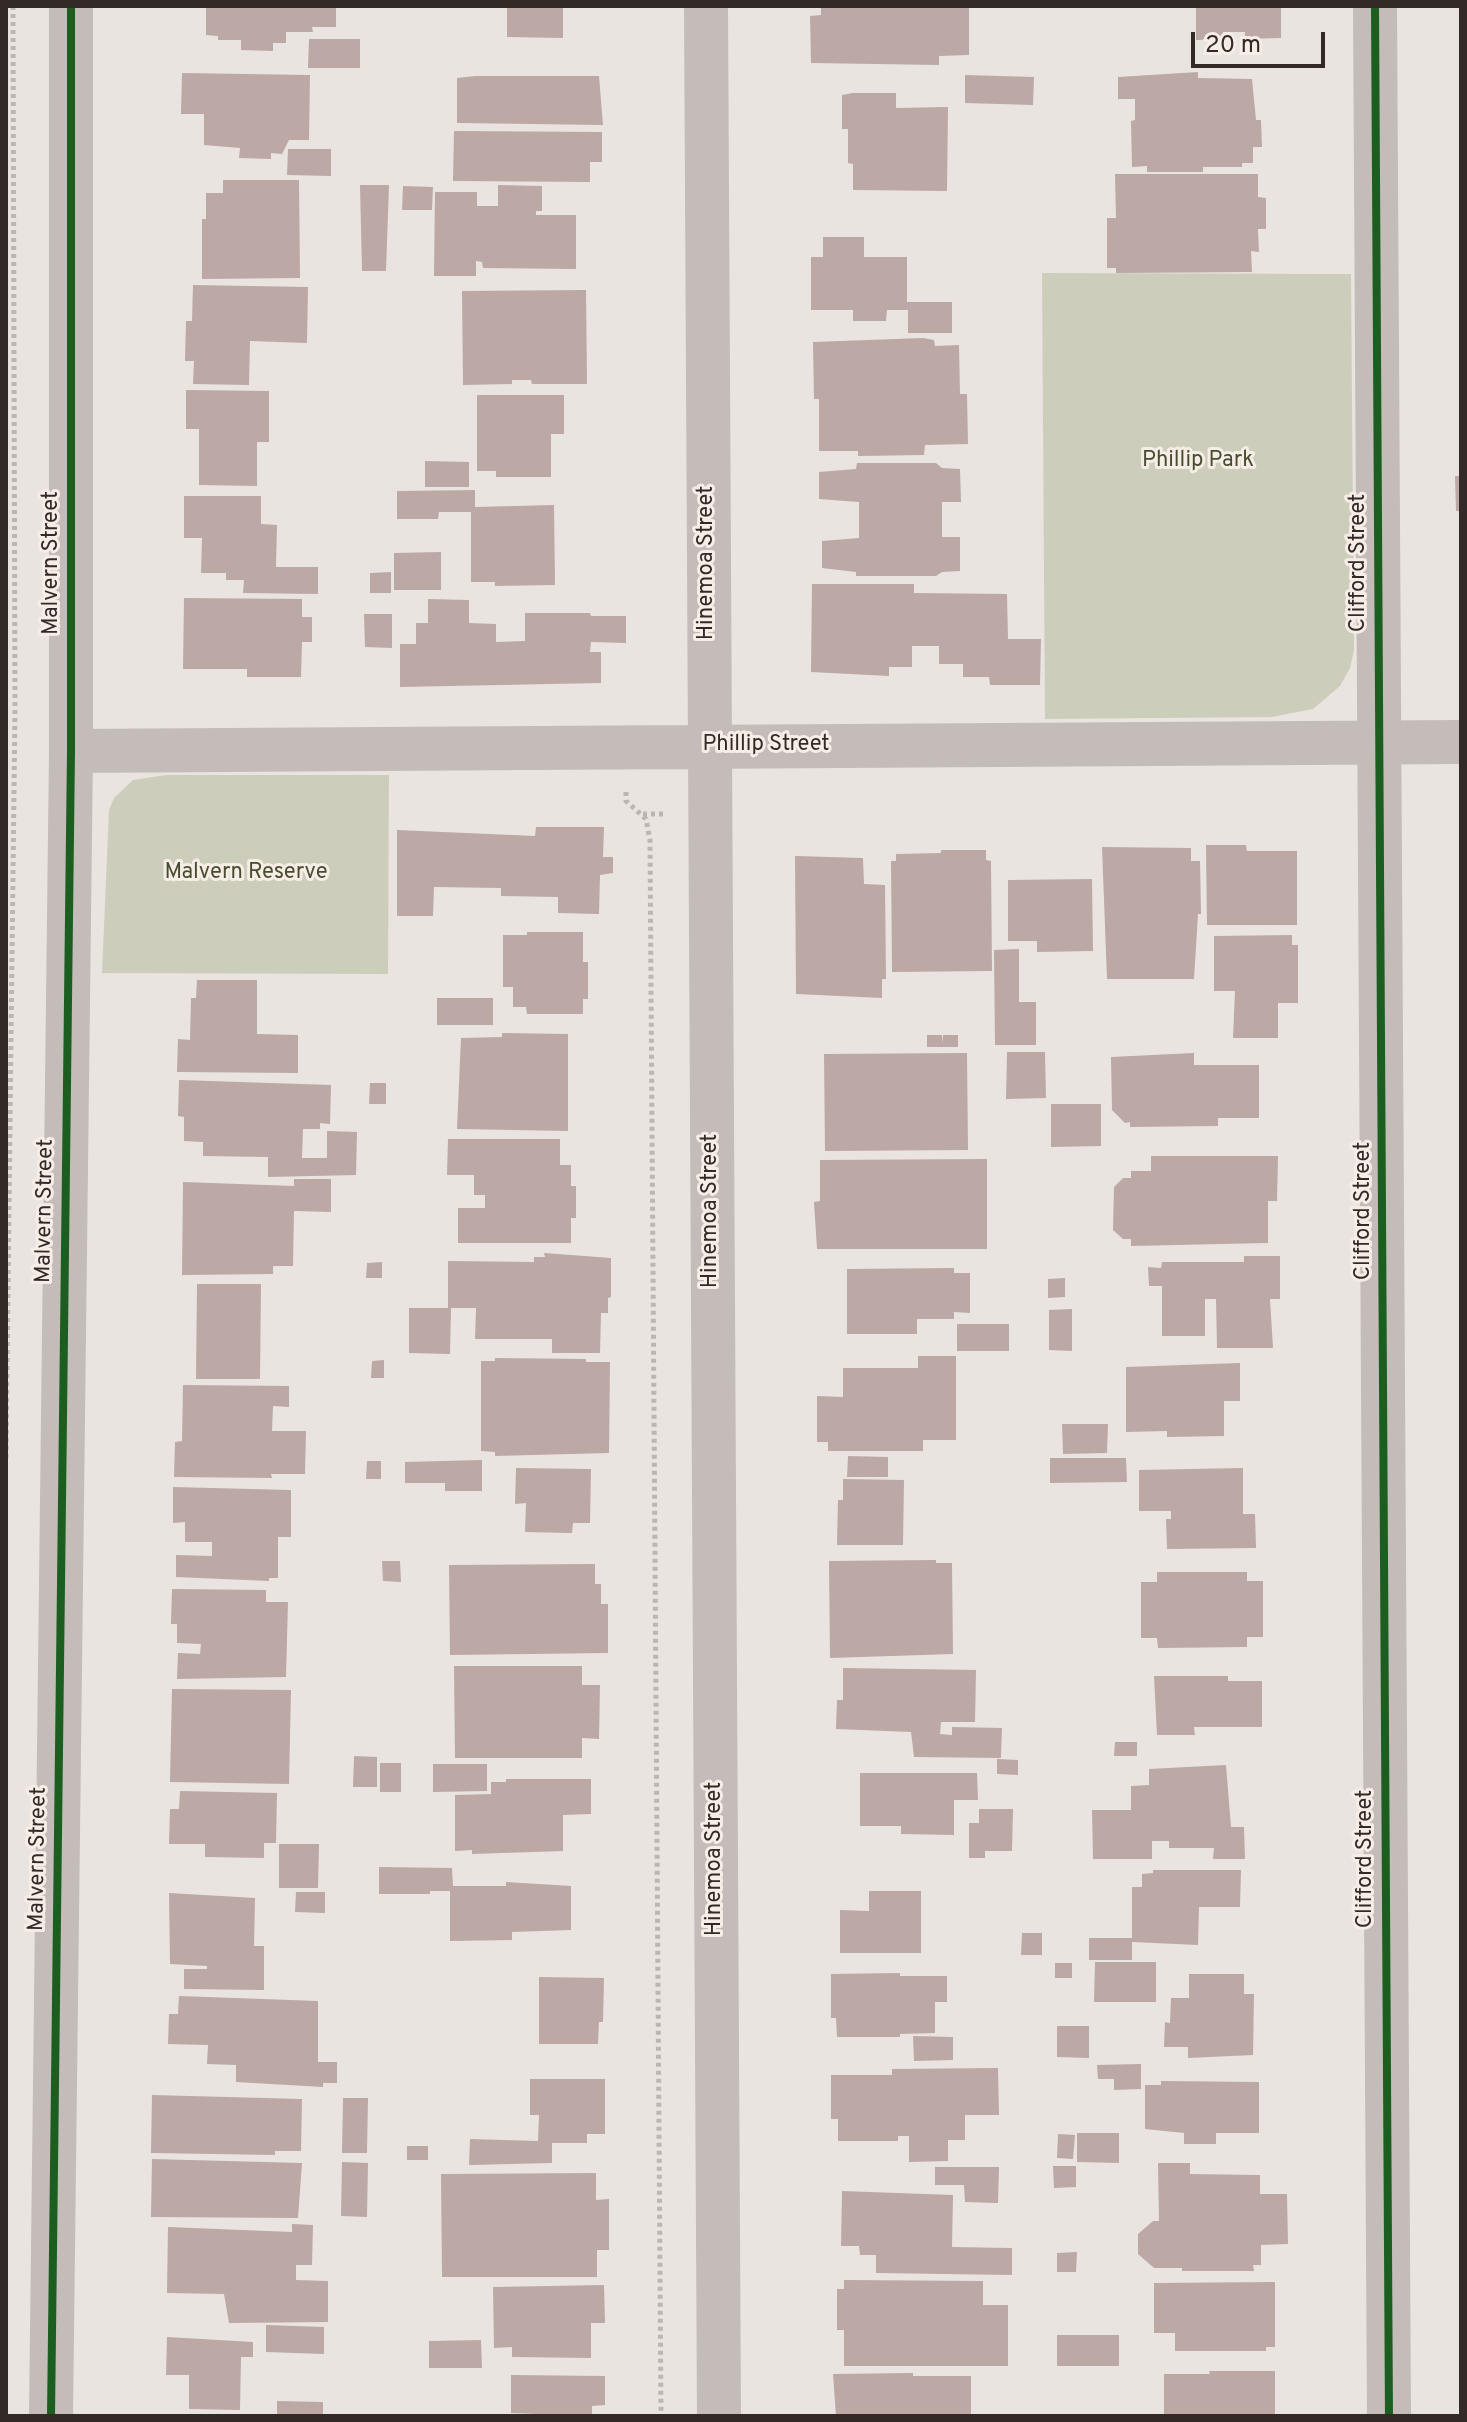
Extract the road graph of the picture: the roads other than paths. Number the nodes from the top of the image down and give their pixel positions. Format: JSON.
{"nodes":[{"id":1,"x":71,"y":6,"type":"edge"},
{"id":2,"x":706,"y":6,"type":"edge"},
{"id":3,"x":1375,"y":6,"type":"edge"},
{"id":4,"x":1379,"y":742,"type":"junction"},
{"id":5,"x":1461,"y":742,"type":"edge"},
{"id":6,"x":709,"y":746,"type":"junction"},
{"id":7,"x":71,"y":751,"type":"junction"},
{"id":8,"x":51,"y":2416,"type":"edge"},
{"id":9,"x":719,"y":2416,"type":"edge"},
{"id":10,"x":1389,"y":2416,"type":"edge"}],
"edges":[{"from":1,"to":7,"type":"street","name":"Malvern Street"},
{"from":2,"to":6,"type":"street","name":"Hinemoa Street"},
{"from":3,"to":4,"type":"street","name":"Clifford Street"},
{"from":4,"to":5,"type":"street","name":"Phillip Street"},
{"from":4,"to":6,"type":"street","name":"Phillip Street"},
{"from":4,"to":10,"type":"street","name":"Clifford Street"},
{"from":6,"to":7,"type":"street","name":"Phillip Street"},
{"from":6,"to":9,"type":"street","name":"Hinemoa Street"},
{"from":7,"to":8,"type":"street","name":"Malvern Street"}]}
